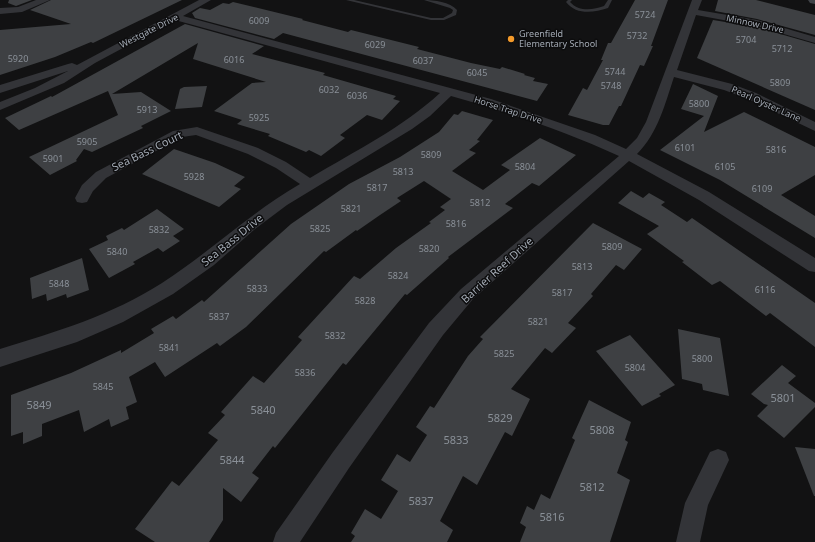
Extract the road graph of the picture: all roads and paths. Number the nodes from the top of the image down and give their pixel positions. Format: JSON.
{"nodes":[{"id":1,"x":45,"y":0,"type":"edge"},
{"id":2,"x":206,"y":0,"type":"edge"},
{"id":3,"x":348,"y":0,"type":"edge"},
{"id":4,"x":426,"y":0,"type":"edge"},
{"id":5,"x":570,"y":0,"type":"edge"},
{"id":6,"x":610,"y":0,"type":"edge"},
{"id":7,"x":695,"y":6,"type":"edge"},
{"id":8,"x":0,"y":11,"type":"edge"},
{"id":9,"x":175,"y":17,"type":"junction"},
{"id":10,"x":815,"y":40,"type":"edge"},
{"id":11,"x":91,"y":60,"type":"junction"},
{"id":12,"x":670,"y":72,"type":"junction"},
{"id":13,"x":0,"y":89,"type":"edge"},
{"id":14,"x":448,"y":92,"type":"junction"},
{"id":15,"x":0,"y":106,"type":"edge"},
{"id":16,"x":815,"y":127,"type":"edge"},
{"id":17,"x":628,"y":155,"type":"junction"},
{"id":18,"x":310,"y":184,"type":"junction"},
{"id":19,"x":82,"y":198,"type":"dead end"},
{"id":20,"x":815,"y":266,"type":"edge"},
{"id":21,"x":0,"y":358,"type":"edge"},
{"id":22,"x":718,"y":460,"type":"dead end"},
{"id":23,"x":285,"y":542,"type":"edge"},
{"id":24,"x":688,"y":542,"type":"edge"}],
"edges":[{"from":1,"to":8,"type":"street"},
{"from":2,"to":9,"type":"street","name":"Westgate Drive"},
{"from":3,"to":4,"type":"lane"},
{"from":5,"to":6,"type":"lane"},
{"from":7,"to":10,"type":"street","name":"Minnow Drive"},
{"from":7,"to":12,"type":"street","name":"Barrier Reef Drive"},
{"from":9,"to":11,"type":"street","name":"Westgate Drive"},
{"from":9,"to":14,"type":"street","name":"Horse Trap Drive"},
{"from":11,"to":13,"type":"street","name":"Westgate Drive"},
{"from":11,"to":15,"type":"street","name":"Westgate Drive"},
{"from":12,"to":16,"type":"street","name":"Pearl Oyster Lane"},
{"from":12,"to":17,"type":"street","name":"Barrier Reef Drive"},
{"from":14,"to":17,"type":"street","name":"Horse Trap Drive"},
{"from":14,"to":18,"type":"street","name":"Sea Bass Drive"},
{"from":17,"to":20,"type":"street","name":"Horse Trap Drive"},
{"from":17,"to":23,"type":"street","name":"Barrier Reef Drive"},
{"from":18,"to":19,"type":"street","name":"Sea Bass Court"},
{"from":18,"to":21,"type":"street","name":"Sea Bass Drive"},
{"from":22,"to":24,"type":"street"}]}
